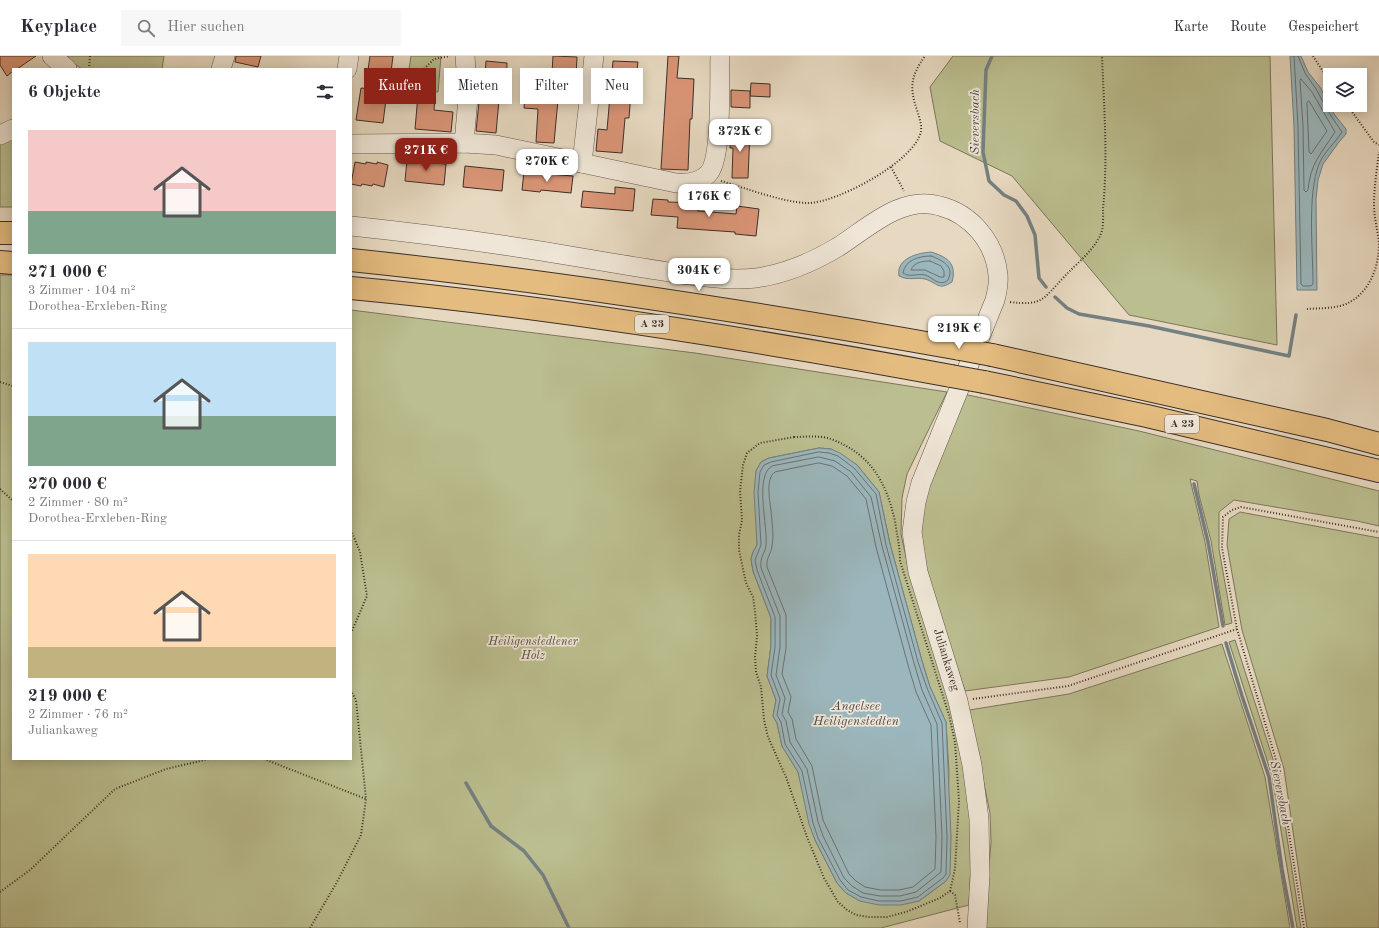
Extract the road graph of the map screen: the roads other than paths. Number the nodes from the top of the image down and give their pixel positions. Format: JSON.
{"nodes":[{"id":1,"x":52,"y":56,"type":"edge"},
{"id":2,"x":225,"y":56,"type":"edge"},
{"id":3,"x":349,"y":56,"type":"edge"},
{"id":4,"x":465,"y":56,"type":"edge"},
{"id":5,"x":594,"y":56,"type":"edge"},
{"id":6,"x":720,"y":56,"type":"edge"},
{"id":7,"x":66,"y":68,"type":"edge"},
{"id":8,"x":221,"y":68,"type":"edge"},
{"id":9,"x":347,"y":68,"type":"edge"},
{"id":10,"x":12,"y":129,"type":"edge"},
{"id":11,"x":0,"y":135,"type":"edge"},
{"id":12,"x":464,"y":143,"type":"junction"},
{"id":13,"x":352,"y":144,"type":"edge"},
{"id":14,"x":582,"y":163,"type":"junction"},
{"id":15,"x":352,"y":226,"type":"edge"},
{"id":16,"x":0,"y":233,"type":"edge"},
{"id":17,"x":12,"y":233,"type":"edge"},
{"id":18,"x":352,"y":260,"type":"edge"},
{"id":19,"x":0,"y":262,"type":"edge"},
{"id":20,"x":12,"y":263,"type":"edge"},
{"id":21,"x":352,"y":288,"type":"edge"},
{"id":22,"x":1379,"y":444,"type":"edge"},
{"id":23,"x":1379,"y":471,"type":"edge"},
{"id":24,"x":969,"y":927,"type":"edge"}],
"edges":[{"from":1,"to":7,"type":"street"},
{"from":2,"to":8,"type":"street"},
{"from":3,"to":9,"type":"street"},
{"from":4,"to":12,"type":"street"},
{"from":5,"to":14,"type":"street"},
{"from":6,"to":14,"type":"street"},
{"from":10,"to":11,"type":"street"},
{"from":12,"to":13,"type":"street"},
{"from":12,"to":14,"type":"street"},
{"from":15,"to":24,"type":"street","name":"Juliankaweg"},
{"from":16,"to":17,"type":"highway"},
{"from":18,"to":22,"type":"highway","number":"A 23","bridge":true},
{"from":19,"to":20,"type":"highway"},
{"from":21,"to":23,"type":"highway","number":"A 23","bridge":true}]}
